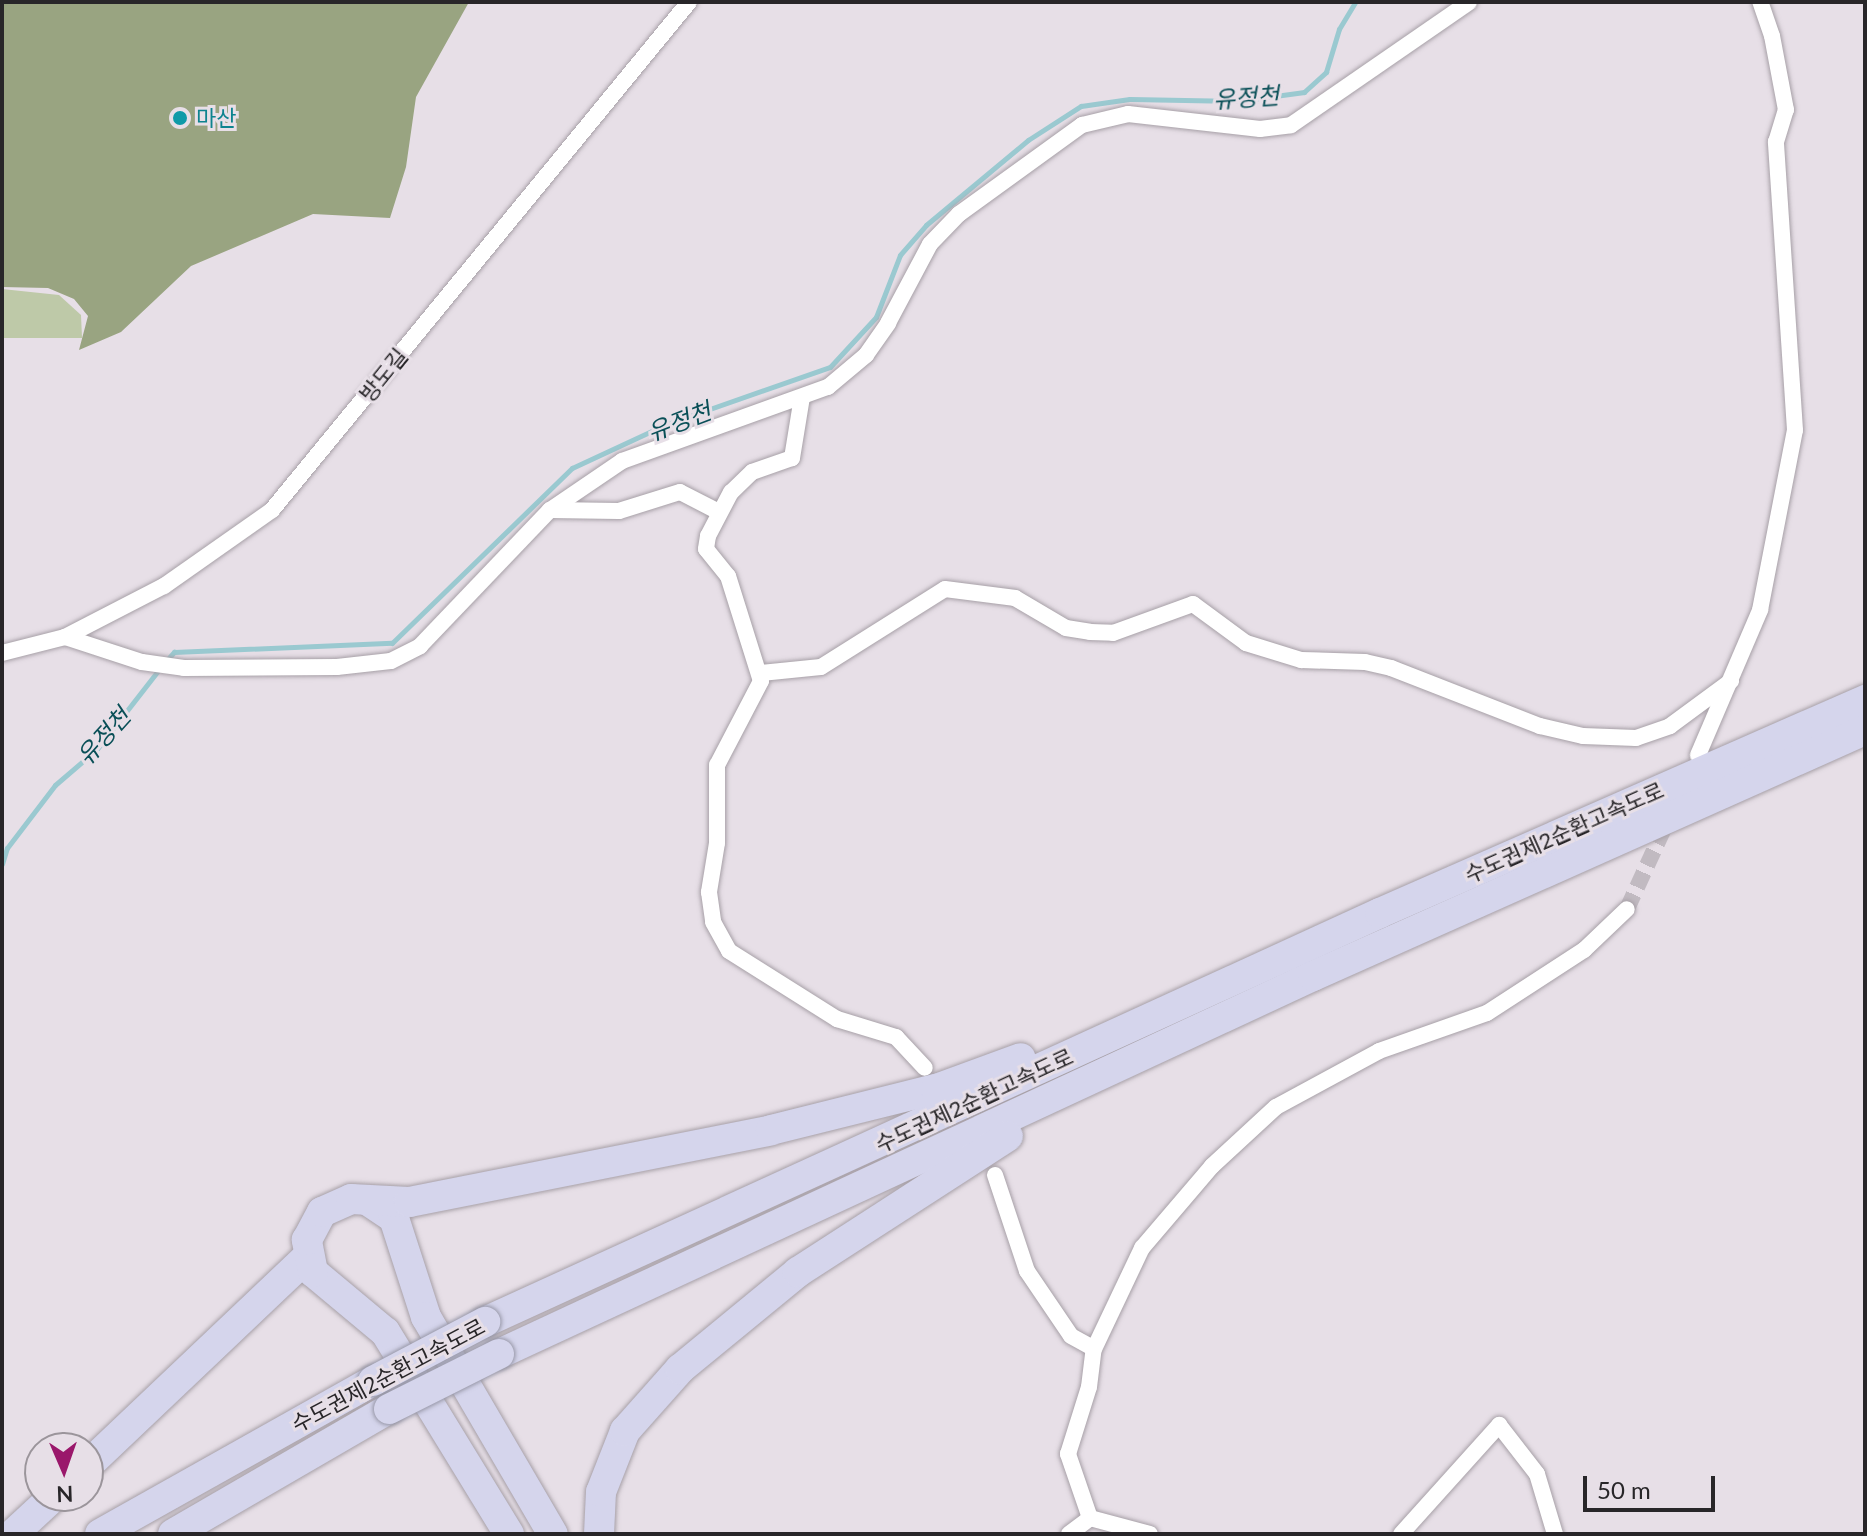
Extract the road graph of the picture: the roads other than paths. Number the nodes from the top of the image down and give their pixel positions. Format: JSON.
{"nodes":[{"id":1,"x":689,"y":2,"type":"edge"},
{"id":2,"x":1469,"y":2,"type":"edge"},
{"id":3,"x":1760,"y":2,"type":"edge"},
{"id":4,"x":802,"y":397,"type":"junction"},
{"id":5,"x":550,"y":510,"type":"junction"},
{"id":6,"x":719,"y":512,"type":"junction"},
{"id":7,"x":65,"y":637,"type":"junction"},
{"id":8,"x":2,"y":653,"type":"edge"},
{"id":9,"x":761,"y":673,"type":"junction"},
{"id":10,"x":1731,"y":681,"type":"junction"},
{"id":11,"x":1865,"y":700,"type":"edge"},
{"id":12,"x":1865,"y":730,"type":"edge"},
{"id":13,"x":1698,"y":755,"type":"dead end"},
{"id":14,"x":1627,"y":909,"type":"tunnel mouth"},
{"id":15,"x":1290,"y":955,"type":"junction"},
{"id":16,"x":1313,"y":976,"type":"junction"},
{"id":17,"x":925,"y":1068,"type":"dead end"},
{"id":18,"x":995,"y":1175,"type":"dead end"},
{"id":19,"x":367,"y":1200,"type":"junction"},
{"id":20,"x":307,"y":1257,"type":"junction"},
{"id":21,"x":1094,"y":1349,"type":"junction"},
{"id":22,"x":104,"y":1450,"type":"edge"},
{"id":23,"x":37,"y":1512,"type":"edge"},
{"id":24,"x":1090,"y":1518,"type":"junction"},
{"id":25,"x":13,"y":1534,"type":"edge"},
{"id":26,"x":100,"y":1534,"type":"edge"},
{"id":27,"x":173,"y":1534,"type":"edge"},
{"id":28,"x":509,"y":1534,"type":"edge"},
{"id":29,"x":553,"y":1534,"type":"edge"},
{"id":30,"x":599,"y":1534,"type":"edge"},
{"id":31,"x":1069,"y":1534,"type":"edge"},
{"id":32,"x":1150,"y":1534,"type":"edge"},
{"id":33,"x":1401,"y":1534,"type":"edge"},
{"id":34,"x":1555,"y":1534,"type":"edge"}],
"edges":[{"from":1,"to":7,"type":"street","name":"방도길"},
{"from":2,"to":4,"type":"street"},
{"from":3,"to":10,"type":"street"},
{"from":4,"to":5,"type":"street"},
{"from":4,"to":6,"type":"street"},
{"from":5,"to":6,"type":"street"},
{"from":5,"to":7,"type":"street"},
{"from":6,"to":9,"type":"street"},
{"from":7,"to":8,"type":"street","name":"방도길"},
{"from":9,"to":10,"type":"street"},
{"from":9,"to":17,"type":"street"},
{"from":10,"to":13,"type":"street"},
{"from":11,"to":15,"type":"highway","name":"수도권제2순환고속도로"},
{"from":12,"to":16,"type":"highway","name":"수도권제2순환고속도로"},
{"from":14,"to":21,"type":"street"},
{"from":15,"to":19,"type":"highway"},
{"from":15,"to":26,"type":"highway","name":"수도권제2순환고속도로","bridge":true},
{"from":16,"to":27,"type":"highway","name":"수도권제2순환고속도로","bridge":true},
{"from":16,"to":30,"type":"highway"},
{"from":18,"to":21,"type":"street"},
{"from":19,"to":20,"type":"highway"},
{"from":19,"to":29,"type":"highway"},
{"from":20,"to":22,"type":"highway"},
{"from":20,"to":28,"type":"highway"},
{"from":21,"to":24,"type":"street"},
{"from":23,"to":25,"type":"highway"},
{"from":24,"to":31,"type":"street"},
{"from":24,"to":32,"type":"street"},
{"from":33,"to":34,"type":"street"}]}
